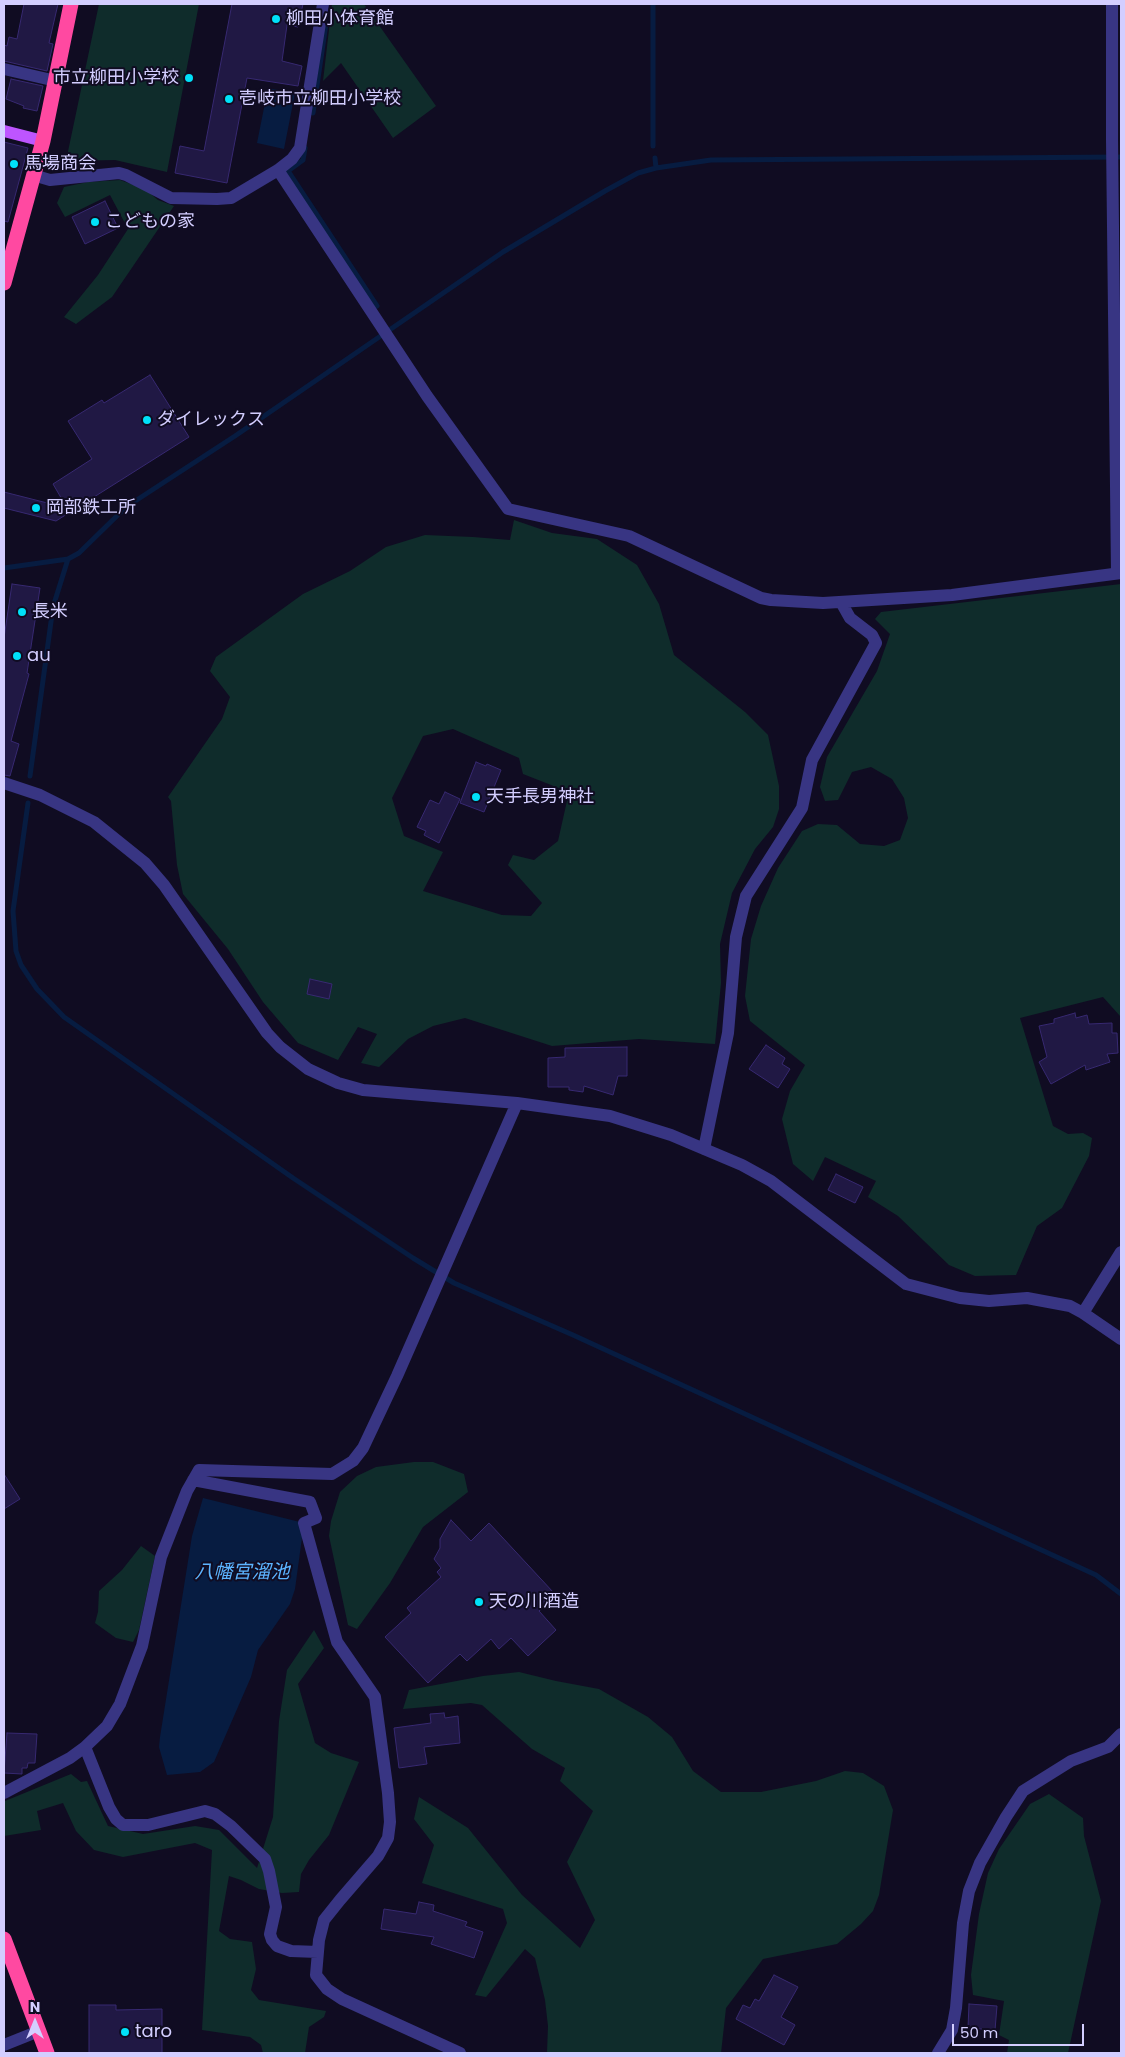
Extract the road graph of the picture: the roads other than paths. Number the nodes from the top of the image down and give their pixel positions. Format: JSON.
{"nodes":[{"id":1,"x":71,"y":4,"type":"edge"},
{"id":2,"x":323,"y":4,"type":"edge"},
{"id":3,"x":1112,"y":4,"type":"edge"},
{"id":4,"x":4,"y":69,"type":"edge"},
{"id":5,"x":56,"y":82,"type":"junction"},
{"id":6,"x":4,"y":131,"type":"edge"},
{"id":7,"x":43,"y":141,"type":"junction"},
{"id":8,"x":278,"y":170,"type":"junction"},
{"id":9,"x":33,"y":175,"type":"junction"},
{"id":10,"x":4,"y":283,"type":"edge"},
{"id":11,"x":1119,"y":573,"type":"edge"},
{"id":12,"x":841,"y":602,"type":"junction"},
{"id":13,"x":4,"y":783,"type":"edge"},
{"id":14,"x":518,"y":1103,"type":"junction"},
{"id":15,"x":704,"y":1149,"type":"junction"},
{"id":16,"x":1121,"y":1252,"type":"edge"},
{"id":17,"x":1083,"y":1313,"type":"junction"},
{"id":18,"x":1121,"y":1339,"type":"edge"},
{"id":19,"x":193,"y":1480,"type":"junction"},
{"id":20,"x":1121,"y":1734,"type":"edge"},
{"id":21,"x":85,"y":1747,"type":"junction"},
{"id":22,"x":4,"y":1793,"type":"edge"},
{"id":23,"x":4,"y":1939,"type":"edge"},
{"id":24,"x":318,"y":1952,"type":"junction"},
{"id":25,"x":39,"y":2031,"type":"junction"},
{"id":26,"x":4,"y":2045,"type":"edge"},
{"id":27,"x":47,"y":2053,"type":"edge"},
{"id":28,"x":460,"y":2053,"type":"edge"},
{"id":29,"x":938,"y":2053,"type":"edge"}],
"edges":[{"from":1,"to":5,"type":"highway"},
{"from":2,"to":8,"type":"street"},
{"from":3,"to":11,"type":"street"},
{"from":4,"to":5,"type":"street"},
{"from":5,"to":7,"type":"highway"},
{"from":6,"to":7,"type":"main road"},
{"from":7,"to":9,"type":"highway"},
{"from":8,"to":9,"type":"street"},
{"from":8,"to":12,"type":"street"},
{"from":9,"to":10,"type":"highway"},
{"from":11,"to":12,"type":"street"},
{"from":12,"to":15,"type":"street"},
{"from":13,"to":14,"type":"street"},
{"from":14,"to":15,"type":"street"},
{"from":14,"to":19,"type":"street"},
{"from":15,"to":17,"type":"street"},
{"from":16,"to":17,"type":"street"},
{"from":17,"to":18,"type":"street"},
{"from":19,"to":21,"type":"street"},
{"from":19,"to":24,"type":"street"},
{"from":20,"to":29,"type":"street"},
{"from":21,"to":22,"type":"street"},
{"from":21,"to":24,"type":"street"},
{"from":23,"to":25,"type":"highway"},
{"from":24,"to":28,"type":"street"},
{"from":25,"to":26,"type":"street"},
{"from":25,"to":27,"type":"highway"}]}
